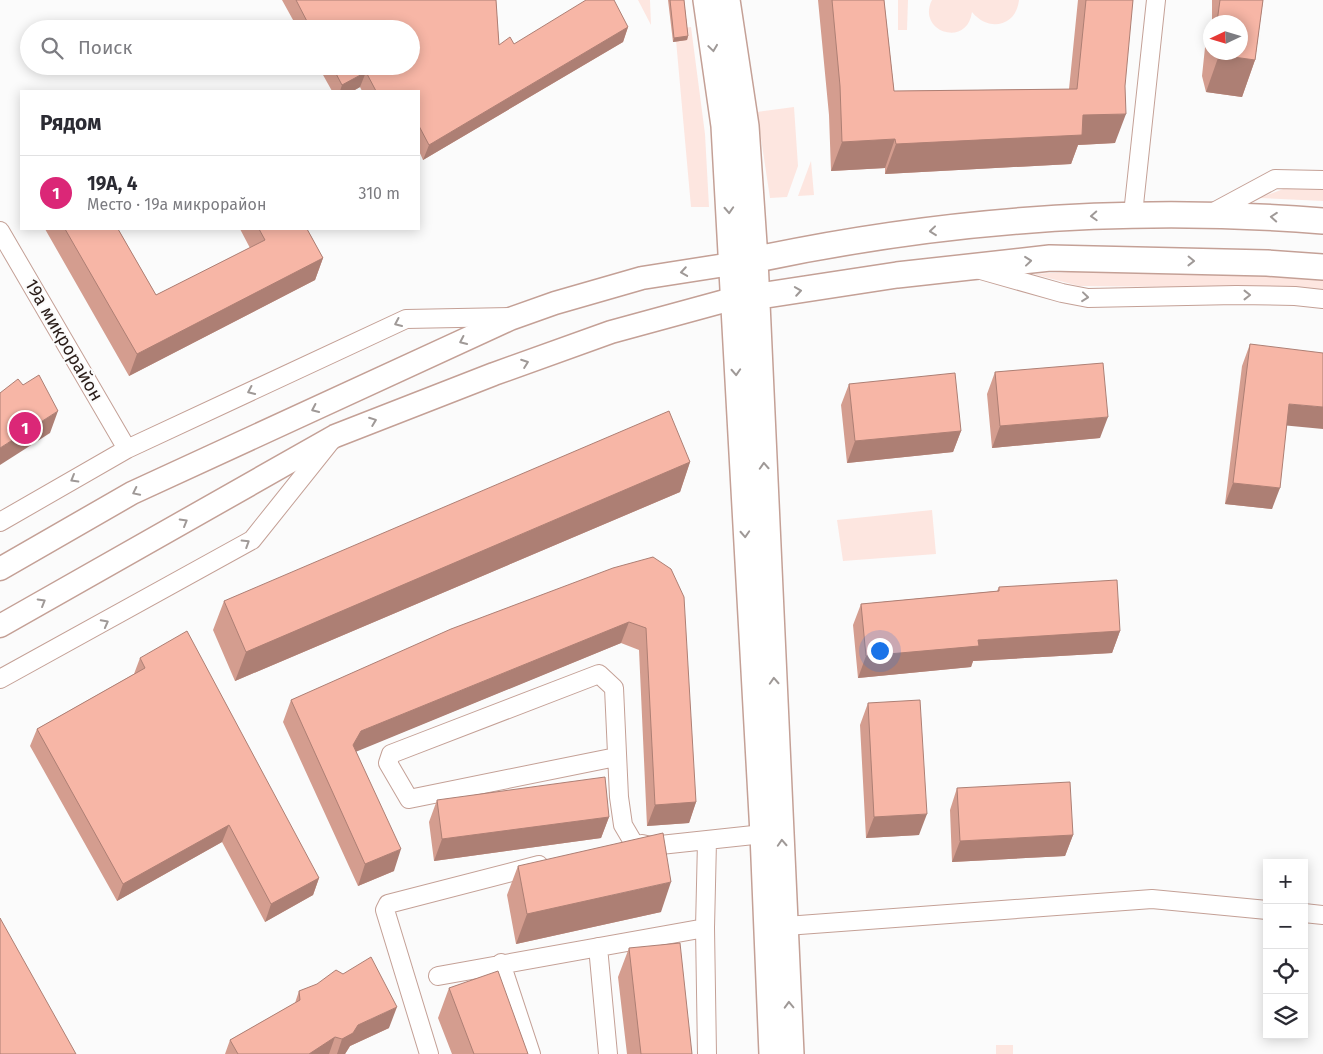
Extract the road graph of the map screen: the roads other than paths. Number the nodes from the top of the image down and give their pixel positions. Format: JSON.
{"nodes":[{"id":1,"x":706,"y":0,"type":"edge"},
{"id":2,"x":727,"y":0,"type":"edge"},
{"id":3,"x":1156,"y":0,"type":"edge"},
{"id":4,"x":1323,"y":180,"type":"edge"},
{"id":5,"x":1133,"y":214,"type":"junction"},
{"id":6,"x":1204,"y":217,"type":"junction"},
{"id":7,"x":1323,"y":221,"type":"edge"},
{"id":8,"x":0,"y":231,"type":"edge"},
{"id":9,"x":744,"y":262,"type":"junction"},
{"id":10,"x":970,"y":267,"type":"junction"},
{"id":11,"x":1323,"y":267,"type":"edge"},
{"id":12,"x":744,"y":298,"type":"junction"},
{"id":13,"x":1323,"y":299,"type":"edge"},
{"id":14,"x":516,"y":317,"type":"junction"},
{"id":15,"x":335,"y":436,"type":"junction"},
{"id":16,"x":127,"y":449,"type":"junction"},
{"id":17,"x":0,"y":522,"type":"edge"},
{"id":18,"x":0,"y":569,"type":"edge"},
{"id":19,"x":0,"y":626,"type":"edge"},
{"id":20,"x":0,"y":679,"type":"edge"},
{"id":21,"x":616,"y":757,"type":"junction"},
{"id":22,"x":762,"y":834,"type":"junction"},
{"id":23,"x":707,"y":841,"type":"junction"},
{"id":24,"x":633,"y":842,"type":"junction"},
{"id":25,"x":614,"y":847,"type":"edge"},
{"id":26,"x":557,"y":861,"type":"edge"},
{"id":27,"x":1263,"y":910,"type":"edge"},
{"id":28,"x":1308,"y":913,"type":"edge"},
{"id":29,"x":1323,"y":915,"type":"edge"},
{"id":30,"x":786,"y":926,"type":"junction"},
{"id":31,"x":705,"y":928,"type":"junction"},
{"id":32,"x":598,"y":947,"type":"junction"},
{"id":33,"x":502,"y":963,"type":"junction"},
{"id":34,"x":438,"y":976,"type":"dead end"},
{"id":35,"x":429,"y":1054,"type":"edge"},
{"id":36,"x":531,"y":1054,"type":"edge"},
{"id":37,"x":608,"y":1054,"type":"edge"},
{"id":38,"x":707,"y":1054,"type":"edge"},
{"id":39,"x":772,"y":1054,"type":"edge"},
{"id":40,"x":791,"y":1054,"type":"edge"}],
"edges":[{"from":1,"to":9,"type":"main road","one_way":true},
{"from":2,"to":9,"type":"main road"},
{"from":3,"to":5,"type":"street"},
{"from":4,"to":6,"type":"street"},
{"from":5,"to":6,"type":"main road"},
{"from":5,"to":9,"type":"main road","one_way":true},
{"from":7,"to":6,"type":"main road","one_way":true},
{"from":8,"to":16,"type":"street","name":"19а микрорайон"},
{"from":9,"to":12,"type":"main road"},
{"from":9,"to":14,"type":"street","one_way":true},
{"from":10,"to":11,"type":"main road","one_way":true},
{"from":12,"to":10,"type":"main road","one_way":true},
{"from":10,"to":13,"type":"street","one_way":true},
{"from":15,"to":12,"type":"street","one_way":true},
{"from":12,"to":22,"type":"main road","one_way":true},
{"from":30,"to":12,"type":"main road","one_way":true},
{"from":14,"to":16,"type":"street","one_way":true},
{"from":14,"to":18,"type":"street","one_way":true},
{"from":19,"to":15,"type":"street","one_way":true},
{"from":20,"to":15,"type":"street","one_way":true},
{"from":16,"to":17,"type":"street","one_way":true},
{"from":21,"to":21,"type":"street"},
{"from":21,"to":24,"type":"street"},
{"from":22,"to":23,"type":"street"},
{"from":22,"to":39,"type":"main road"},
{"from":23,"to":24,"type":"street"},
{"from":23,"to":31,"type":"street"},
{"from":24,"to":25,"type":"street"},
{"from":26,"to":35,"type":"street"},
{"from":27,"to":30,"type":"street"},
{"from":28,"to":29,"type":"street"},
{"from":40,"to":30,"type":"main road","one_way":true},
{"from":31,"to":32,"type":"street"},
{"from":31,"to":38,"type":"street"},
{"from":32,"to":33,"type":"street"},
{"from":32,"to":37,"type":"street"},
{"from":33,"to":34,"type":"street"},
{"from":33,"to":36,"type":"street"}]}
